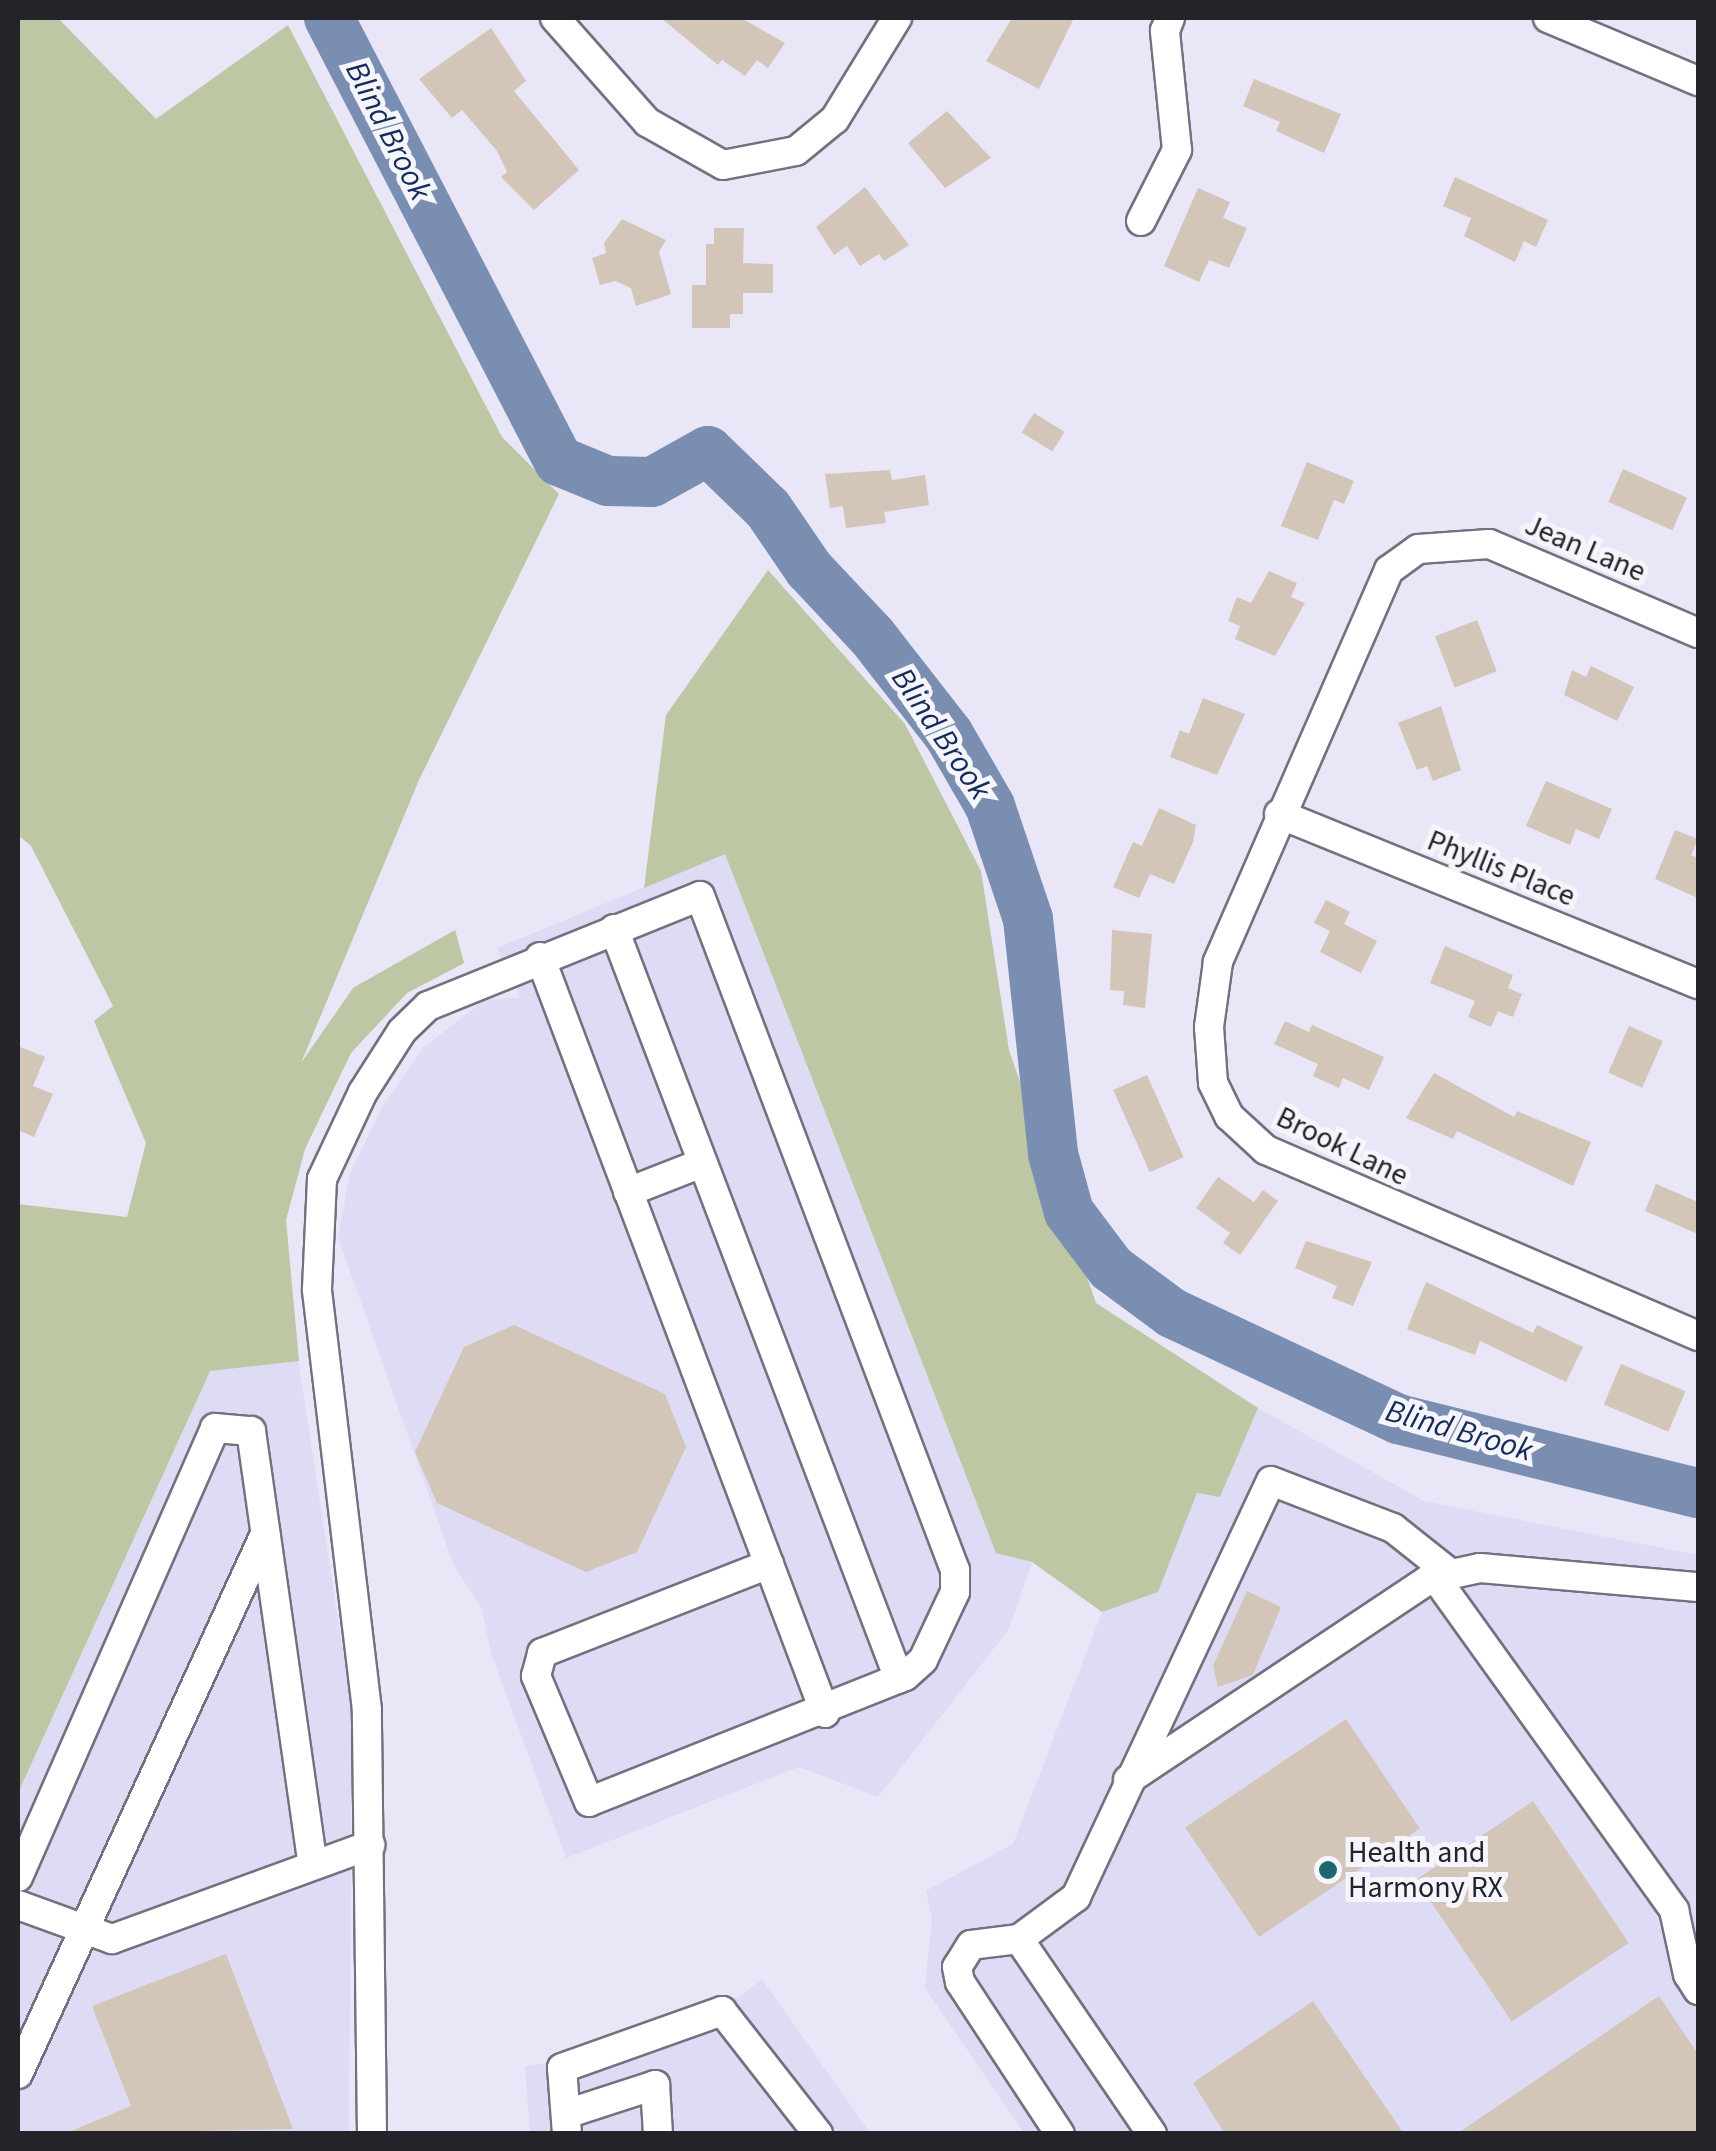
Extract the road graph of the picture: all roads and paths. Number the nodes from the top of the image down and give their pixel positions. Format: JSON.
{"nodes":[{"id":1,"x":555,"y":18,"type":"edge"},
{"id":2,"x":898,"y":18,"type":"edge"},
{"id":3,"x":1170,"y":18,"type":"edge"},
{"id":4,"x":1548,"y":18,"type":"edge"},
{"id":5,"x":881,"y":32,"type":"edge"},
{"id":6,"x":1698,"y":81,"type":"edge"},
{"id":7,"x":1141,"y":221,"type":"dead end"},
{"id":8,"x":1389,"y":570,"type":"joint"},
{"id":9,"x":1698,"y":632,"type":"edge"},
{"id":10,"x":1279,"y":814,"type":"junction"},
{"id":11,"x":614,"y":929,"type":"junction"},
{"id":12,"x":540,"y":957,"type":"junction"},
{"id":13,"x":1698,"y":984,"type":"edge"},
{"id":14,"x":702,"y":1164,"type":"junction"},
{"id":15,"x":628,"y":1192,"type":"junction"},
{"id":16,"x":1698,"y":1336,"type":"edge"},
{"id":17,"x":265,"y":1532,"type":"junction"},
{"id":18,"x":768,"y":1564,"type":"junction"},
{"id":19,"x":1443,"y":1576,"type":"junction"},
{"id":20,"x":1698,"y":1587,"type":"edge"},
{"id":21,"x":898,"y":1679,"type":"junction"},
{"id":22,"x":824,"y":1713,"type":"junction"},
{"id":23,"x":1128,"y":1780,"type":"junction"},
{"id":24,"x":370,"y":1845,"type":"junction"},
{"id":25,"x":313,"y":1864,"type":"junction"},
{"id":26,"x":18,"y":1877,"type":"edge"},
{"id":27,"x":18,"y":1904,"type":"edge"},
{"id":28,"x":86,"y":1934,"type":"junction"},
{"id":29,"x":1019,"y":1939,"type":"junction"},
{"id":30,"x":1698,"y":1990,"type":"edge"},
{"id":31,"x":18,"y":2074,"type":"edge"},
{"id":32,"x":566,"y":2124,"type":"edge"},
{"id":33,"x":372,"y":2134,"type":"edge"},
{"id":34,"x":658,"y":2134,"type":"edge"},
{"id":35,"x":818,"y":2134,"type":"edge"},
{"id":36,"x":1060,"y":2134,"type":"edge"},
{"id":37,"x":1152,"y":2134,"type":"edge"}],
"edges":[{"from":1,"to":5,"type":"street"},
{"from":2,"to":5,"type":"street"},
{"from":3,"to":7,"type":"street"},
{"from":4,"to":6,"type":"street"},
{"from":8,"to":9,"type":"street","name":"Jean Lane"},
{"from":8,"to":10,"type":"street","name":"Brook Lane"},
{"from":10,"to":13,"type":"street","name":"Phyllis Place"},
{"from":10,"to":16,"type":"street","name":"Brook Lane"},
{"from":11,"to":12,"type":"street"},
{"from":11,"to":14,"type":"street"},
{"from":11,"to":21,"type":"street"},
{"from":12,"to":15,"type":"street"},
{"from":12,"to":24,"type":"street"},
{"from":14,"to":15,"type":"street"},
{"from":14,"to":21,"type":"street"},
{"from":15,"to":18,"type":"street"},
{"from":17,"to":25,"type":"street"},
{"from":17,"to":26,"type":"street"},
{"from":17,"to":28,"type":"street"},
{"from":18,"to":22,"type":"street"},
{"from":18,"to":22,"type":"street"},
{"from":19,"to":20,"type":"street"},
{"from":19,"to":23,"type":"street"},
{"from":19,"to":23,"type":"street"},
{"from":19,"to":30,"type":"street"},
{"from":21,"to":22,"type":"street"},
{"from":23,"to":29,"type":"street"},
{"from":24,"to":25,"type":"street"},
{"from":24,"to":33,"type":"street"},
{"from":25,"to":28,"type":"street"},
{"from":27,"to":28,"type":"street"},
{"from":28,"to":31,"type":"street"},
{"from":29,"to":36,"type":"street"},
{"from":29,"to":37,"type":"street"},
{"from":32,"to":34,"type":"street"},
{"from":32,"to":35,"type":"street"}]}
